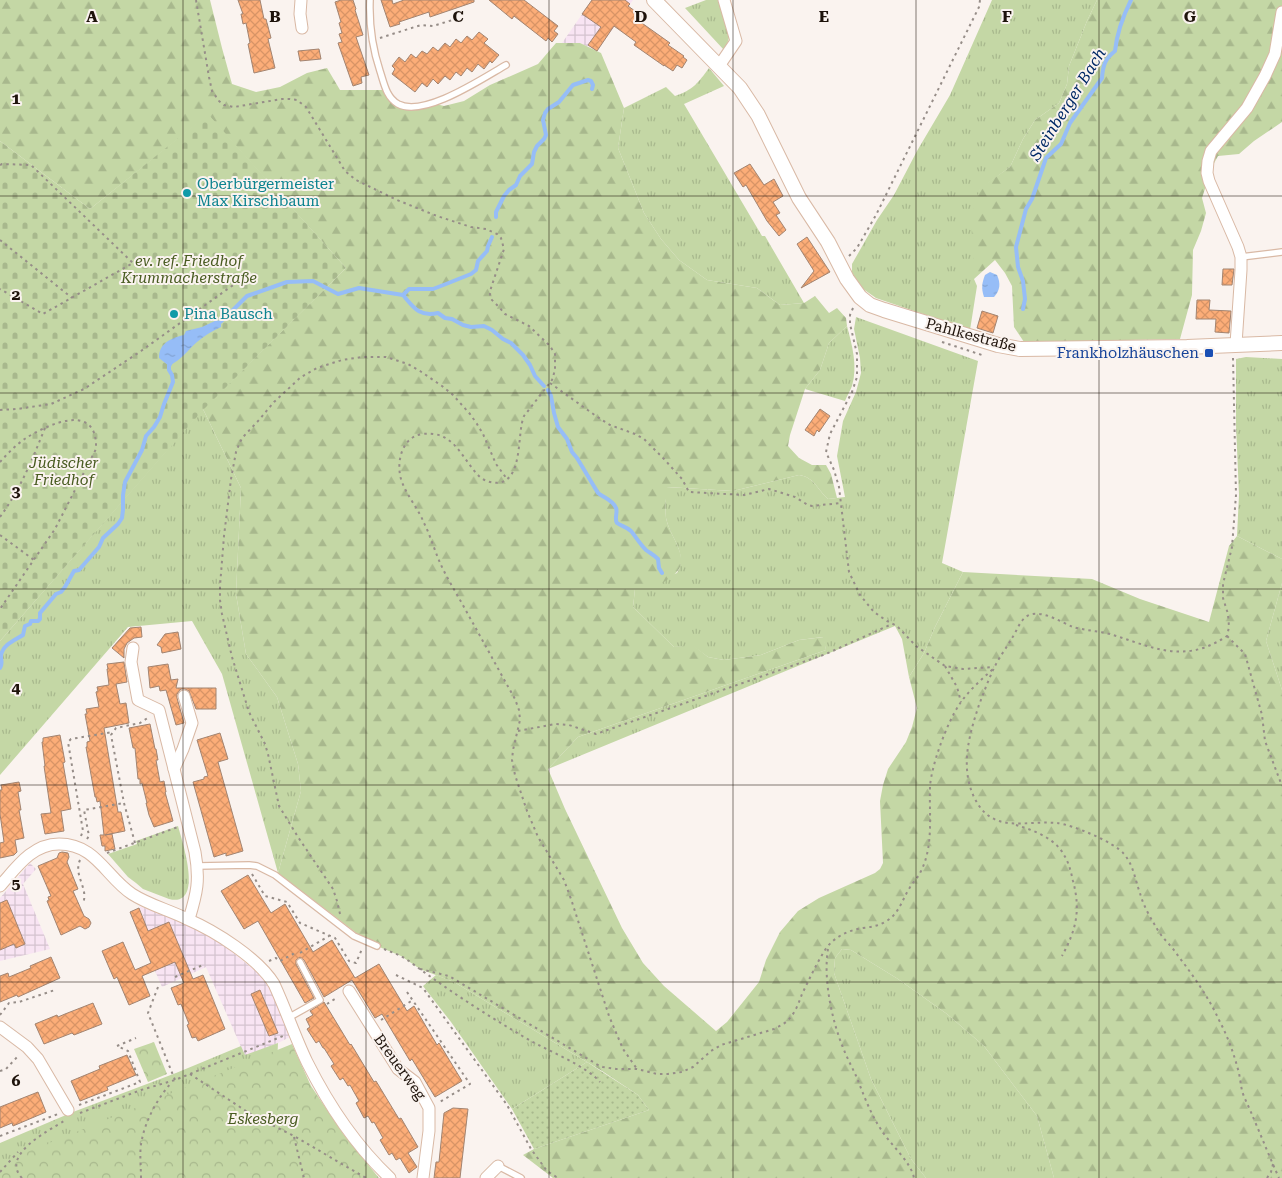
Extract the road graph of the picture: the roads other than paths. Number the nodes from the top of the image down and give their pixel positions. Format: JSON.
{"nodes":[{"id":1,"x":301,"y":0,"type":"edge"},
{"id":2,"x":370,"y":0,"type":"edge"},
{"id":3,"x":654,"y":0,"type":"edge"},
{"id":4,"x":724,"y":0,"type":"edge"},
{"id":5,"x":1282,"y":12,"type":"edge"},
{"id":6,"x":302,"y":28,"type":"dead end"},
{"id":7,"x":506,"y":65,"type":"dead end"},
{"id":8,"x":719,"y":66,"type":"junction"},
{"id":9,"x":1282,"y":252,"type":"edge"},
{"id":10,"x":1241,"y":257,"type":"junction"},
{"id":11,"x":1282,"y":343,"type":"edge"},
{"id":12,"x":1235,"y":350,"type":"junction"},
{"id":13,"x":133,"y":648,"type":"dead end"},
{"id":14,"x":184,"y":696,"type":"dead end"},
{"id":15,"x":174,"y":769,"type":"junction"},
{"id":16,"x":198,"y":866,"type":"junction"},
{"id":17,"x":0,"y":886,"type":"edge"},
{"id":18,"x":189,"y":919,"type":"junction"},
{"id":19,"x":377,"y":946,"type":"road end"},
{"id":20,"x":300,"y":962,"type":"dead end"},
{"id":21,"x":349,"y":991,"type":"road end"},
{"id":22,"x":288,"y":1018,"type":"junction"},
{"id":23,"x":0,"y":1027,"type":"edge"},
{"id":24,"x":68,"y":1110,"type":"road end"},
{"id":25,"x":498,"y":1166,"type":"joint"},
{"id":26,"x":390,"y":1178,"type":"edge"},
{"id":27,"x":423,"y":1178,"type":"edge"},
{"id":28,"x":486,"y":1178,"type":"edge"},
{"id":29,"x":521,"y":1178,"type":"edge"}],
"edges":[{"from":1,"to":6,"type":"street"},
{"from":2,"to":7,"type":"lane"},
{"from":3,"to":8,"type":"street","name":"Pahlkestraße"},
{"from":4,"to":8,"type":"street"},
{"from":5,"to":10,"type":"street"},
{"from":8,"to":12,"type":"street","name":"Pahlkestraße"},
{"from":9,"to":10,"type":"lane"},
{"from":10,"to":12,"type":"street"},
{"from":11,"to":12,"type":"street","name":"Pahlkestraße"},
{"from":13,"to":15,"type":"street"},
{"from":14,"to":15,"type":"street"},
{"from":15,"to":16,"type":"street"},
{"from":16,"to":18,"type":"street"},
{"from":16,"to":19,"type":"lane"},
{"from":17,"to":18,"type":"street"},
{"from":18,"to":22,"type":"street"},
{"from":20,"to":22,"type":"lane"},
{"from":21,"to":27,"type":"street","name":"Breuerweg"},
{"from":22,"to":26,"type":"street"},
{"from":23,"to":24,"type":"street"},
{"from":25,"to":28,"type":"street"},
{"from":25,"to":29,"type":"lane"}]}
